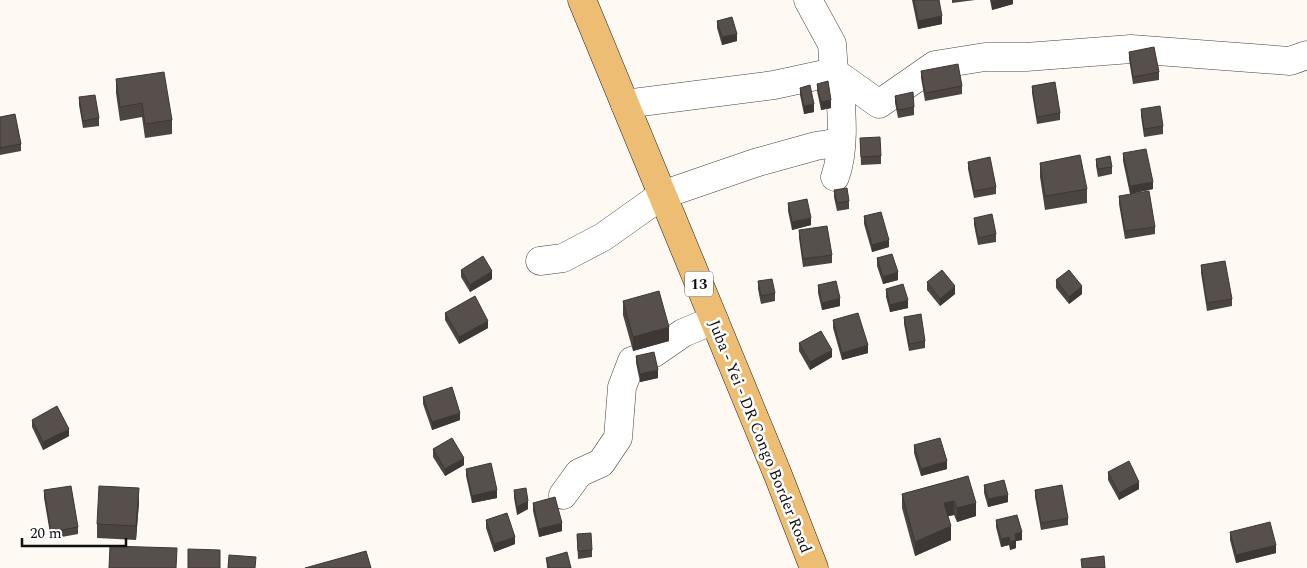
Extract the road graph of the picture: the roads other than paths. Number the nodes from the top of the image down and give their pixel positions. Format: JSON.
{"nodes":[{"id":1,"x":582,"y":0,"type":"edge"},
{"id":2,"x":808,"y":0,"type":"edge"},
{"id":3,"x":1307,"y":55,"type":"edge"},
{"id":4,"x":836,"y":74,"type":"junction"},
{"id":5,"x":625,"y":104,"type":"junction"},
{"id":6,"x":841,"y":142,"type":"junction"},
{"id":7,"x":835,"y":177,"type":"dead end"},
{"id":8,"x":662,"y":195,"type":"junction"},
{"id":9,"x":540,"y":261,"type":"dead end"},
{"id":10,"x":714,"y":320,"type":"junction"},
{"id":11,"x":563,"y":495,"type":"dead end"},
{"id":12,"x":814,"y":568,"type":"edge"}],
"edges":[{"from":1,"to":5,"type":"main road","name":"Juba - Yei - DR Congo Border Road","number":"13"},
{"from":2,"to":4,"type":"street"},
{"from":3,"to":4,"type":"street"},
{"from":4,"to":5,"type":"street"},
{"from":4,"to":6,"type":"street"},
{"from":5,"to":8,"type":"main road","name":"Juba - Yei - DR Congo Border Road","number":"13"},
{"from":6,"to":7,"type":"street"},
{"from":6,"to":8,"type":"street"},
{"from":8,"to":9,"type":"street"},
{"from":8,"to":10,"type":"main road","name":"Juba - Yei - DR Congo Border Road","number":"13"},
{"from":10,"to":11,"type":"street"},
{"from":10,"to":12,"type":"main road","name":"Juba - Yei - DR Congo Border Road","number":"13"}]}
